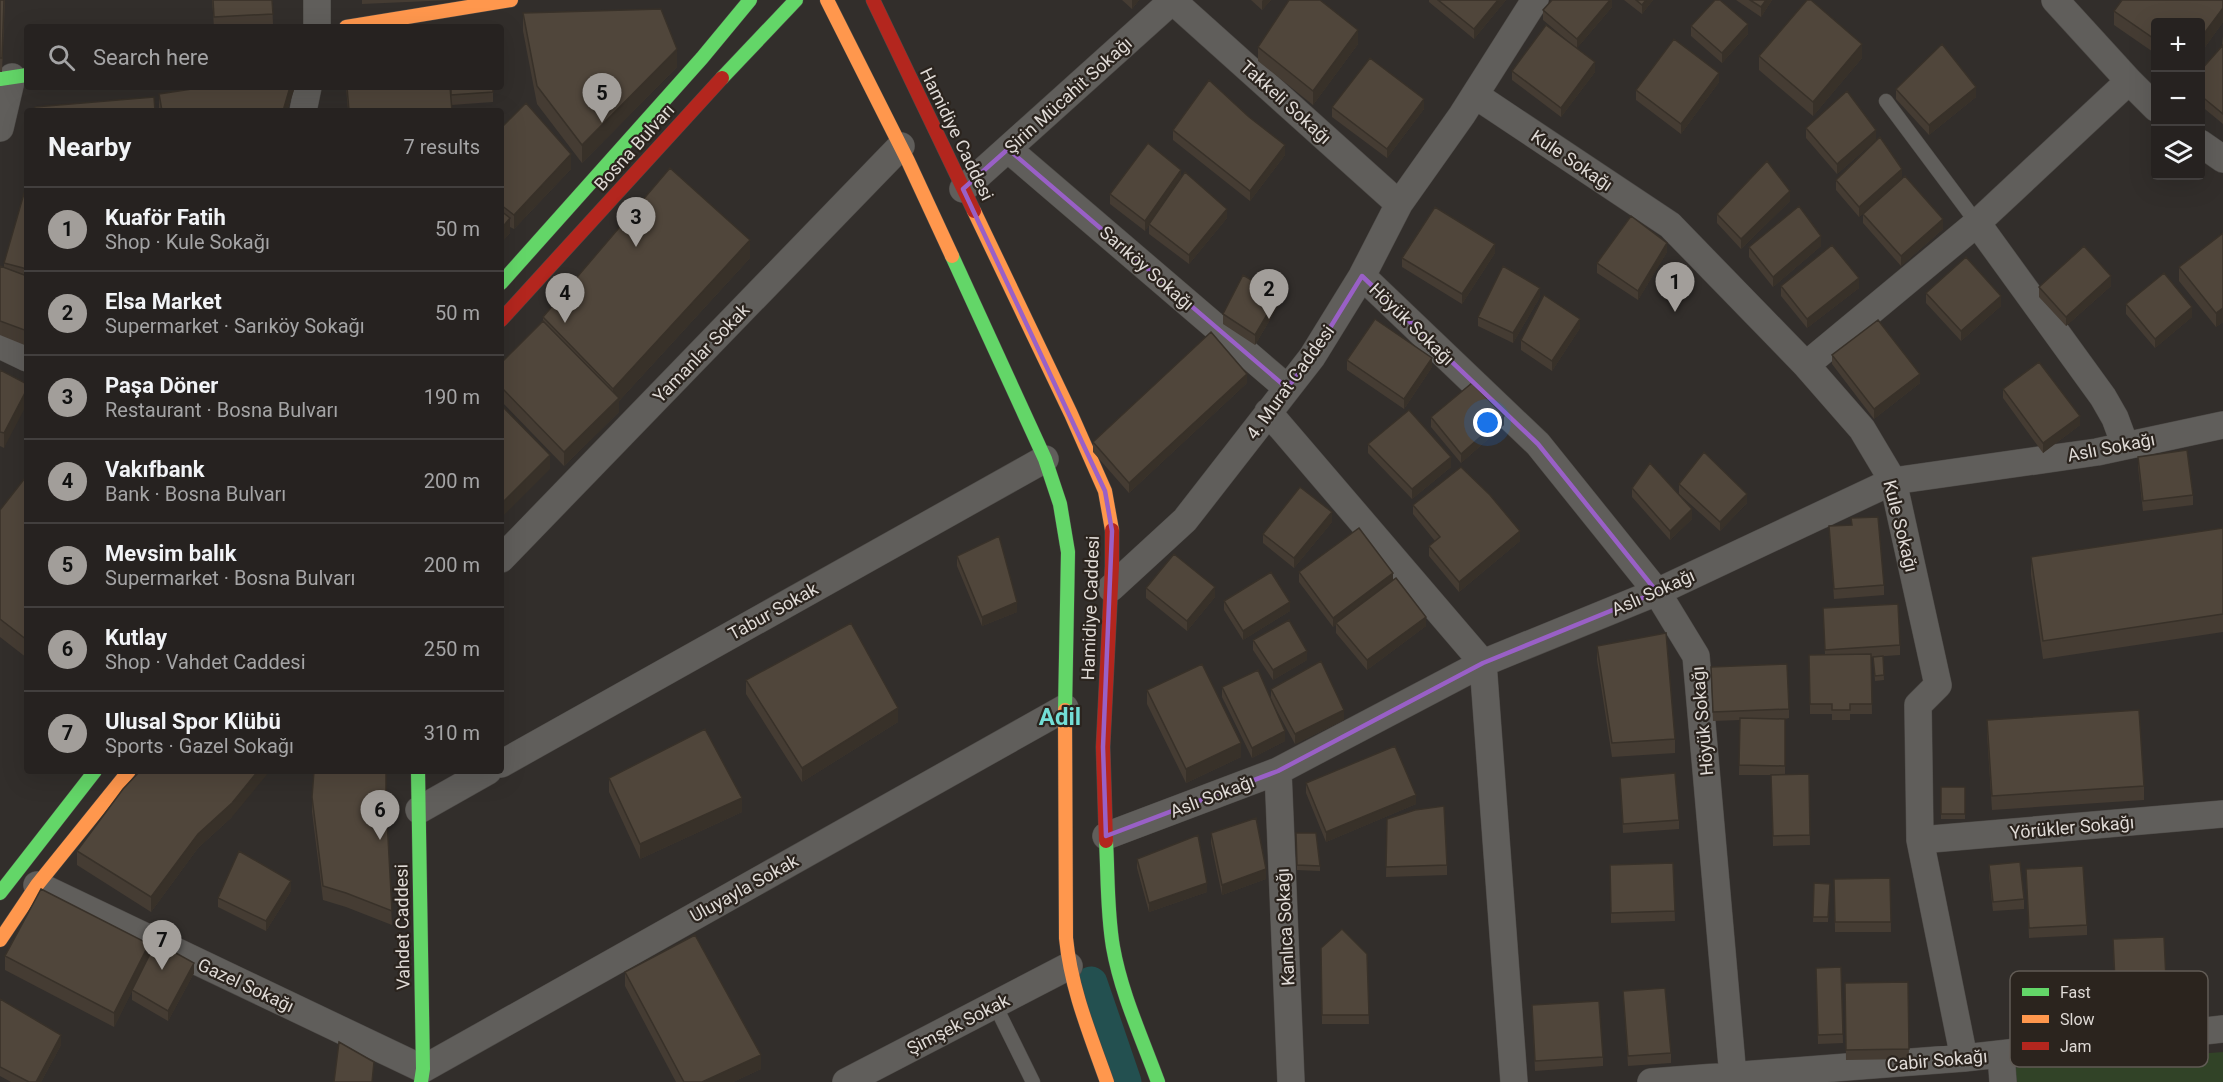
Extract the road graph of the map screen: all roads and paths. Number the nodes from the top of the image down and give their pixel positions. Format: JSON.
{"nodes":[{"id":1,"x":317,"y":0,"type":"edge"},
{"id":2,"x":512,"y":0,"type":"edge"},
{"id":3,"x":750,"y":0,"type":"edge"},
{"id":4,"x":796,"y":0,"type":"edge"},
{"id":5,"x":827,"y":0,"type":"edge"},
{"id":6,"x":873,"y":0,"type":"edge"},
{"id":7,"x":1173,"y":0,"type":"edge"},
{"id":8,"x":1535,"y":0,"type":"edge"},
{"id":9,"x":2055,"y":0,"type":"edge"},
{"id":10,"x":316,"y":24,"type":"edge"},
{"id":11,"x":364,"y":24,"type":"edge"},
{"id":12,"x":13,"y":77,"type":"edge"},
{"id":13,"x":2129,"y":81,"type":"junction"},
{"id":14,"x":307,"y":90,"type":"edge"},
{"id":15,"x":1475,"y":95,"type":"junction"},
{"id":16,"x":1886,"y":101,"type":"dead end"},
{"id":17,"x":2151,"y":103,"type":"edge"},
{"id":18,"x":304,"y":108,"type":"edge"},
{"id":19,"x":0,"y":128,"type":"edge"},
{"id":20,"x":901,"y":146,"type":"junction"},
{"id":21,"x":2205,"y":146,"type":"edge"},
{"id":22,"x":1008,"y":149,"type":"junction"},
{"id":23,"x":2223,"y":159,"type":"edge"},
{"id":24,"x":963,"y":189,"type":"junction"},
{"id":25,"x":1399,"y":204,"type":"junction"},
{"id":26,"x":1977,"y":224,"type":"junction"},
{"id":27,"x":1362,"y":276,"type":"junction"},
{"id":28,"x":504,"y":280,"type":"edge"},
{"id":29,"x":504,"y":317,"type":"edge"},
{"id":30,"x":0,"y":345,"type":"edge"},
{"id":31,"x":24,"y":357,"type":"edge"},
{"id":32,"x":1806,"y":365,"type":"junction"},
{"id":33,"x":1287,"y":388,"type":"junction"},
{"id":34,"x":1268,"y":412,"type":"junction"},
{"id":35,"x":2223,"y":425,"type":"edge"},
{"id":36,"x":2125,"y":445,"type":"junction"},
{"id":37,"x":1045,"y":459,"type":"junction"},
{"id":38,"x":1893,"y":481,"type":"junction"},
{"id":39,"x":504,"y":556,"type":"edge"},
{"id":40,"x":1111,"y":588,"type":"junction"},
{"id":41,"x":1657,"y":592,"type":"junction"},
{"id":42,"x":1483,"y":663,"type":"junction"},
{"id":43,"x":1107,"y":666,"type":"junction"},
{"id":44,"x":1079,"y":694,"type":"junction"},
{"id":45,"x":504,"y":762,"type":"edge"},
{"id":46,"x":1278,"y":771,"type":"junction"},
{"id":47,"x":93,"y":774,"type":"edge"},
{"id":48,"x":127,"y":774,"type":"edge"},
{"id":49,"x":418,"y":774,"type":"edge"},
{"id":50,"x":483,"y":774,"type":"edge"},
{"id":51,"x":418,"y":810,"type":"junction"},
{"id":52,"x":2223,"y":814,"type":"edge"},
{"id":53,"x":1106,"y":836,"type":"junction"},
{"id":54,"x":1920,"y":840,"type":"junction"},
{"id":55,"x":38,"y":885,"type":"junction"},
{"id":56,"x":0,"y":893,"type":"edge"},
{"id":57,"x":0,"y":940,"type":"edge"},
{"id":58,"x":1070,"y":966,"type":"junction"},
{"id":59,"x":995,"y":1005,"type":"junction"},
{"id":60,"x":2223,"y":1029,"type":"edge"},
{"id":61,"x":2208,"y":1031,"type":"edge"},
{"id":62,"x":2010,"y":1053,"type":"edge"},
{"id":63,"x":2001,"y":1054,"type":"junction"},
{"id":64,"x":1964,"y":1058,"type":"junction"},
{"id":65,"x":422,"y":1075,"type":"edge"},
{"id":66,"x":1818,"y":1076,"type":"edge"},
{"id":67,"x":1733,"y":1077,"type":"junction"},
{"id":68,"x":846,"y":1082,"type":"edge"},
{"id":69,"x":1033,"y":1082,"type":"edge"},
{"id":70,"x":1107,"y":1082,"type":"edge"},
{"id":71,"x":1158,"y":1082,"type":"edge"},
{"id":72,"x":1292,"y":1082,"type":"edge"},
{"id":73,"x":1514,"y":1082,"type":"edge"},
{"id":74,"x":1651,"y":1082,"type":"edge"},
{"id":75,"x":2003,"y":1082,"type":"edge"}],
"edges":[{"from":1,"to":10,"type":"street"},
{"from":2,"to":11,"type":"street"},
{"from":3,"to":28,"type":"street","name":"Bosna Bulvarı"},
{"from":4,"to":29,"type":"street","name":"Bosna Bulvarı"},
{"from":5,"to":20,"type":"street","name":"Hamidiye Caddesi"},
{"from":6,"to":24,"type":"street","name":"Hamidiye Caddesi"},
{"from":7,"to":22,"type":"street","name":"Şirin Mücahit Sokağı"},
{"from":7,"to":25,"type":"street","name":"Takkeli Sokağı"},
{"from":8,"to":15,"type":"street","name":"4. Murat Caddesi"},
{"from":9,"to":13,"type":"street"},
{"from":12,"to":19,"type":"street"},
{"from":13,"to":17,"type":"street"},
{"from":13,"to":26,"type":"street"},
{"from":14,"to":18,"type":"street"},
{"from":15,"to":25,"type":"street","name":"4. Murat Caddesi"},
{"from":15,"to":32,"type":"street","name":"Kule Sokağı"},
{"from":16,"to":26,"type":"lane"},
{"from":20,"to":37,"type":"street","name":"Hamidiye Caddesi"},
{"from":20,"to":39,"type":"street","name":"Yamanlar Sokak"},
{"from":21,"to":23,"type":"street"},
{"from":22,"to":24,"type":"street","name":"Şirin Mücahit Sokağı"},
{"from":22,"to":33,"type":"street","name":"Sarıköy Sokağı"},
{"from":24,"to":40,"type":"street","name":"Hamidiye Caddesi"},
{"from":25,"to":27,"type":"street","name":"4. Murat Caddesi"},
{"from":26,"to":32,"type":"street"},
{"from":26,"to":36,"type":"street"},
{"from":27,"to":33,"type":"street","name":"4. Murat Caddesi"},
{"from":27,"to":41,"type":"street","name":"Höyük Sokağı"},
{"from":30,"to":31,"type":"street"},
{"from":32,"to":38,"type":"street","name":"Kule Sokağı"},
{"from":33,"to":34,"type":"street","name":"4. Murat Caddesi"},
{"from":34,"to":40,"type":"street","name":"4. Murat Caddesi"},
{"from":34,"to":42,"type":"street"},
{"from":35,"to":36,"type":"street","name":"Aslı Sokağı"},
{"from":36,"to":38,"type":"street","name":"Aslı Sokağı"},
{"from":37,"to":44,"type":"street","name":"Hamidiye Caddesi"},
{"from":37,"to":45,"type":"street","name":"Tabur Sokak"},
{"from":38,"to":41,"type":"street","name":"Aslı Sokağı"},
{"from":38,"to":54,"type":"street","name":"Kule Sokağı"},
{"from":40,"to":43,"type":"street","name":"Hamidiye Caddesi"},
{"from":41,"to":42,"type":"street","name":"Aslı Sokağı"},
{"from":41,"to":67,"type":"street","name":"Höyük Sokağı"},
{"from":42,"to":46,"type":"street","name":"Aslı Sokağı"},
{"from":42,"to":73,"type":"street"},
{"from":43,"to":44,"type":"street"},
{"from":43,"to":53,"type":"street","name":"Hamidiye Caddesi"},
{"from":44,"to":58,"type":"street","name":"Hamidiye Caddesi"},
{"from":44,"to":65,"type":"street","name":"Uluyayla Sokak"},
{"from":46,"to":53,"type":"street","name":"Aslı Sokağı"},
{"from":46,"to":72,"type":"street","name":"Kanlıca Sokağı"},
{"from":47,"to":56,"type":"street"},
{"from":48,"to":55,"type":"street"},
{"from":49,"to":51,"type":"street","name":"Vahdet Caddesi"},
{"from":50,"to":51,"type":"street"},
{"from":51,"to":65,"type":"street","name":"Vahdet Caddesi"},
{"from":52,"to":54,"type":"street","name":"Yörükler Sokağı"},
{"from":53,"to":71,"type":"street","name":"Hamidiye Caddesi"},
{"from":54,"to":64,"type":"street","name":"Kule Sokağı"},
{"from":55,"to":57,"type":"street"},
{"from":55,"to":65,"type":"street","name":"Gazel Sokağı"},
{"from":58,"to":59,"type":"street","name":"Şimşek Sokak"},
{"from":58,"to":70,"type":"street","name":"Hamidiye Caddesi"},
{"from":59,"to":68,"type":"street","name":"Şimşek Sokak"},
{"from":59,"to":69,"type":"lane"},
{"from":60,"to":61,"type":"street","name":"Cabir Sokağı"},
{"from":62,"to":63,"type":"street","name":"Cabir Sokağı"},
{"from":63,"to":64,"type":"street","name":"Cabir Sokağı"},
{"from":63,"to":75,"type":"street"},
{"from":64,"to":66,"type":"street","name":"Cabir Sokağı"},
{"from":66,"to":67,"type":"street","name":"Cabir Sokağı"},
{"from":67,"to":74,"type":"street","name":"Cabir Sokağı"}]}
